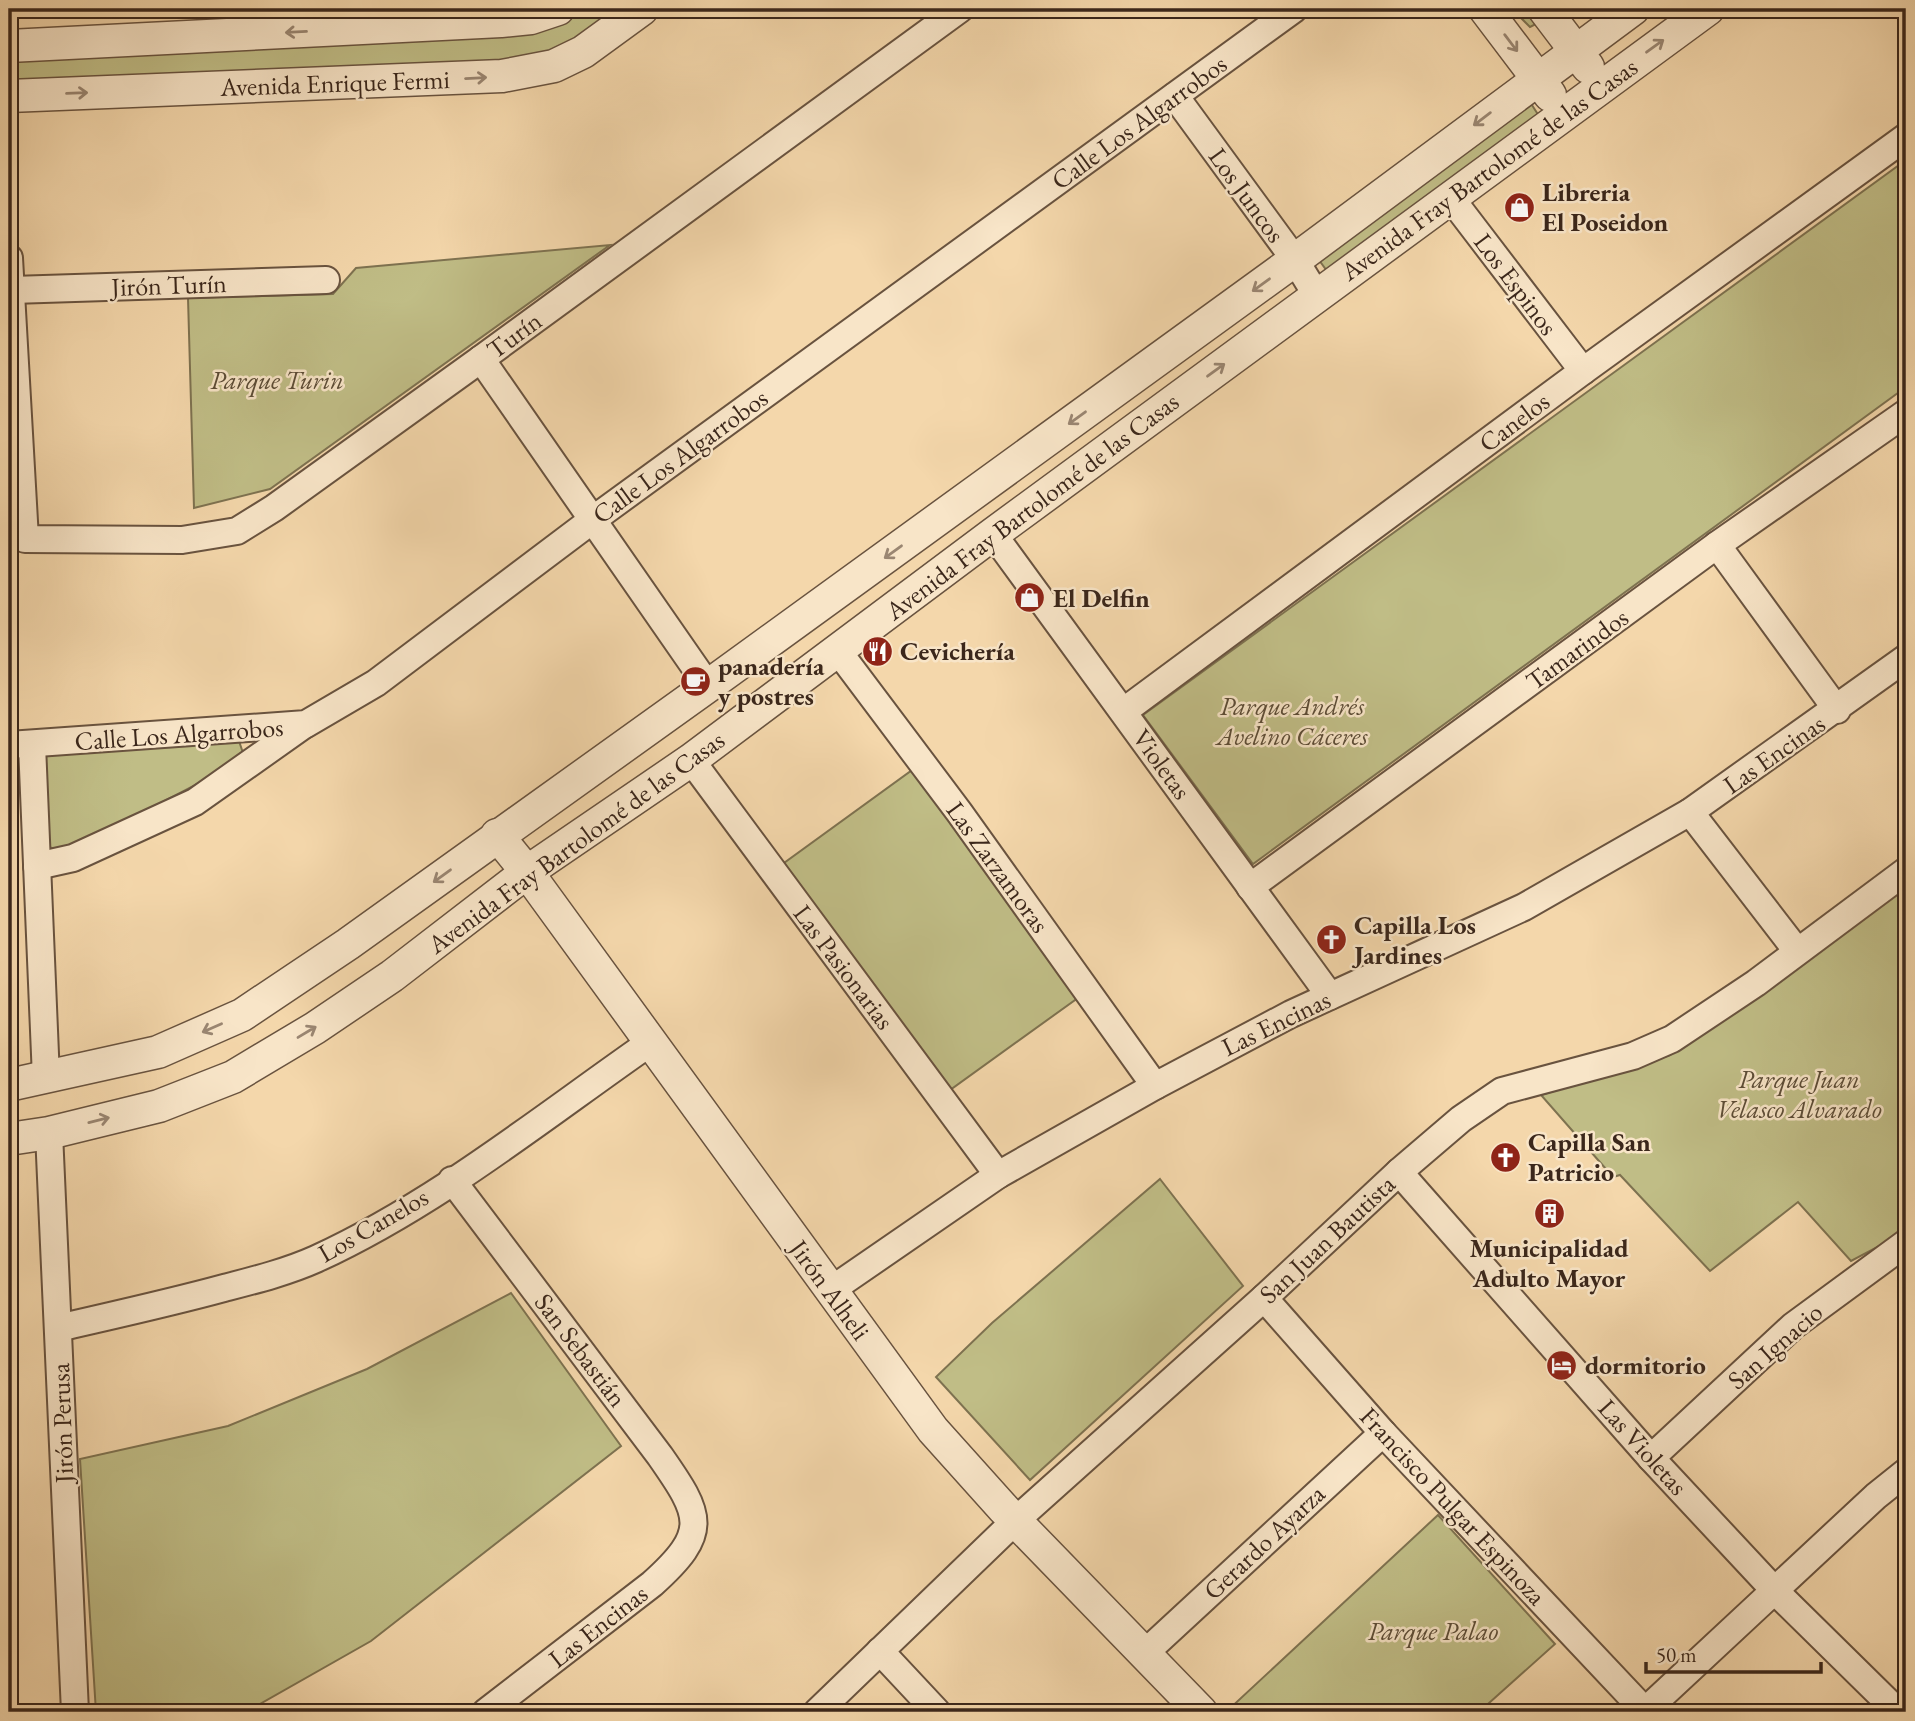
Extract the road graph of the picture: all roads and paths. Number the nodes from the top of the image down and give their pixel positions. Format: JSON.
{"nodes":[{"id":1,"x":558,"y":9,"type":"edge"},
{"id":2,"x":642,"y":9,"type":"edge"},
{"id":3,"x":960,"y":9,"type":"edge"},
{"id":4,"x":1294,"y":9,"type":"edge"},
{"id":5,"x":1485,"y":9,"type":"edge"},
{"id":6,"x":1544,"y":9,"type":"edge"},
{"id":7,"x":1633,"y":9,"type":"edge"},
{"id":8,"x":1708,"y":9,"type":"edge"},
{"id":9,"x":358,"y":18,"type":"edge"},
{"id":10,"x":9,"y":46,"type":"edge"},
{"id":11,"x":1575,"y":51,"type":"junction"},
{"id":12,"x":1537,"y":78,"type":"junction"},
{"id":13,"x":1603,"y":84,"type":"junction"},
{"id":14,"x":9,"y":96,"type":"edge"},
{"id":15,"x":1175,"y":96,"type":"junction"},
{"id":16,"x":1563,"y":113,"type":"junction"},
{"id":17,"x":1906,"y":137,"type":"edge"},
{"id":18,"x":1450,"y":197,"type":"junction"},
{"id":19,"x":9,"y":258,"type":"edge"},
{"id":20,"x":1295,"y":260,"type":"junction"},
{"id":21,"x":326,"y":279,"type":"dead end"},
{"id":22,"x":12,"y":290,"type":"junction"},
{"id":23,"x":1317,"y":296,"type":"junction"},
{"id":24,"x":481,"y":359,"type":"junction"},
{"id":25,"x":1583,"y":371,"type":"junction"},
{"id":26,"x":1906,"y":413,"type":"edge"},
{"id":27,"x":591,"y":521,"type":"junction"},
{"id":28,"x":993,"y":534,"type":"junction"},
{"id":29,"x":1717,"y":545,"type":"junction"},
{"id":30,"x":838,"y":651,"type":"junction"},
{"id":31,"x":1906,"y":658,"type":"edge"},
{"id":32,"x":708,"y":686,"type":"junction"},
{"id":33,"x":1837,"y":710,"type":"junction"},
{"id":34,"x":1124,"y":711,"type":"junction"},
{"id":35,"x":306,"y":724,"type":"junction"},
{"id":36,"x":20,"y":745,"type":"edge"},
{"id":37,"x":691,"y":760,"type":"junction"},
{"id":38,"x":1690,"y":812,"type":"junction"},
{"id":39,"x":497,"y":835,"type":"junction"},
{"id":40,"x":37,"y":866,"type":"junction"},
{"id":41,"x":1906,"y":871,"type":"edge"},
{"id":42,"x":527,"y":872,"type":"junction"},
{"id":43,"x":1250,"y":887,"type":"junction"},
{"id":44,"x":1797,"y":951,"type":"junction"},
{"id":45,"x":1330,"y":996,"type":"junction"},
{"id":46,"x":651,"y":1042,"type":"junction"},
{"id":47,"x":46,"y":1078,"type":"junction"},
{"id":48,"x":9,"y":1085,"type":"edge"},
{"id":49,"x":1154,"y":1086,"type":"junction"},
{"id":50,"x":50,"y":1133,"type":"junction"},
{"id":51,"x":9,"y":1139,"type":"edge"},
{"id":52,"x":1399,"y":1172,"type":"junction"},
{"id":53,"x":998,"y":1175,"type":"junction"},
{"id":54,"x":452,"y":1180,"type":"junction"},
{"id":55,"x":1906,"y":1243,"type":"edge"},
{"id":56,"x":831,"y":1290,"type":"junction"},
{"id":57,"x":1264,"y":1298,"type":"junction"},
{"id":58,"x":58,"y":1328,"type":"junction"},
{"id":59,"x":1383,"y":1433,"type":"junction"},
{"id":60,"x":1651,"y":1458,"type":"junction"},
{"id":61,"x":1906,"y":1472,"type":"edge"},
{"id":62,"x":1015,"y":1521,"type":"junction"},
{"id":63,"x":695,"y":1528,"type":"joint"},
{"id":64,"x":1776,"y":1592,"type":"junction"},
{"id":65,"x":880,"y":1651,"type":"junction"},
{"id":66,"x":1146,"y":1652,"type":"junction"},
{"id":67,"x":1645,"y":1711,"type":"edge"},
{"id":68,"x":75,"y":1712,"type":"edge"},
{"id":69,"x":486,"y":1712,"type":"edge"},
{"id":70,"x":817,"y":1712,"type":"edge"},
{"id":71,"x":937,"y":1712,"type":"edge"},
{"id":72,"x":1201,"y":1712,"type":"edge"},
{"id":73,"x":1898,"y":1712,"type":"edge"}],
"edges":[{"from":1,"to":9,"type":"street","name":"Avenida Enrique Fermi"},
{"from":14,"to":2,"type":"street","name":"Avenida Enrique Fermi","one_way":true},
{"from":3,"to":24,"type":"street","name":"Turín"},
{"from":4,"to":15,"type":"street","name":"Calle Los Algarrobos"},
{"from":5,"to":12,"type":"street","one_way":true},
{"from":6,"to":11,"type":"street"},
{"from":7,"to":11,"type":"street","name":"Avenida Fray Bartolomé de las Casas"},
{"from":13,"to":8,"type":"street","name":"Avenida Fray Bartolomé de las Casas","one_way":true},
{"from":9,"to":10,"type":"street","name":"Avenida Enrique Fermi","one_way":true},
{"from":11,"to":12,"type":"street","name":"Avenida Fray Bartolomé de las Casas"},
{"from":11,"to":13,"type":"street"},
{"from":12,"to":16,"type":"street"},
{"from":12,"to":20,"type":"street","name":"Avenida Fray Bartolomé de las Casas","one_way":true},
{"from":13,"to":16,"type":"street","name":"Avenida Fray Bartolomé de las Casas"},
{"from":15,"to":20,"type":"street","name":"Los Juncos"},
{"from":15,"to":27,"type":"street","name":"Calle Los Algarrobos"},
{"from":16,"to":18,"type":"street","name":"Avenida Fray Bartolomé de las Casas"},
{"from":17,"to":25,"type":"street","name":"Canelos"},
{"from":18,"to":23,"type":"street","name":"Avenida Fray Bartolomé de las Casas"},
{"from":18,"to":25,"type":"street","name":"Los Espinos"},
{"from":19,"to":22,"type":"street"},
{"from":20,"to":23,"type":"street","name":"Los Juncos"},
{"from":20,"to":32,"type":"street","name":"Avenida Fray Bartolomé de las Casas","one_way":true},
{"from":21,"to":22,"type":"street","name":"Jirón Turín"},
{"from":22,"to":24,"type":"street","name":"Turín"},
{"from":28,"to":23,"type":"street","name":"Avenida Fray Bartolomé de las Casas","one_way":true},
{"from":24,"to":27,"type":"street"},
{"from":25,"to":34,"type":"street","name":"Canelos"},
{"from":26,"to":29,"type":"street","name":"Tamarindos"},
{"from":27,"to":32,"type":"street"},
{"from":27,"to":35,"type":"street","name":"Calle Los Algarrobos"},
{"from":28,"to":30,"type":"street","name":"Avenida Fray Bartolomé de las Casas"},
{"from":28,"to":34,"type":"street","name":"Violetas"},
{"from":29,"to":33,"type":"street"},
{"from":29,"to":43,"type":"street","name":"Tamarindos"},
{"from":30,"to":37,"type":"street","name":"Avenida Fray Bartolomé de las Casas"},
{"from":30,"to":49,"type":"street","name":"Las Zarzamoras"},
{"from":31,"to":33,"type":"street","name":"Las Encinas"},
{"from":32,"to":39,"type":"street","name":"Avenida Fray Bartolomé de las Casas"},
{"from":33,"to":38,"type":"street","name":"Las Encinas"},
{"from":34,"to":43,"type":"street","name":"Violetas"},
{"from":35,"to":36,"type":"street","name":"Calle Los Algarrobos"},
{"from":35,"to":40,"type":"street"},
{"from":36,"to":40,"type":"street"},
{"from":37,"to":42,"type":"street","name":"Avenida Fray Bartolomé de las Casas"},
{"from":37,"to":53,"type":"street","name":"Las Pasionarias"},
{"from":38,"to":44,"type":"street"},
{"from":38,"to":45,"type":"street","name":"Las Encinas"},
{"from":39,"to":42,"type":"street","name":"Jirón Alheli"},
{"from":39,"to":47,"type":"street","name":"Avenida Fray Bartolomé de las Casas","one_way":true},
{"from":40,"to":47,"type":"street"},
{"from":41,"to":44,"type":"street","name":"San Juan Bautista"},
{"from":42,"to":46,"type":"street","name":"Jirón Alheli"},
{"from":50,"to":42,"type":"street","name":"Avenida Fray Bartolomé de las Casas","one_way":true},
{"from":43,"to":45,"type":"street","name":"Violetas"},
{"from":44,"to":52,"type":"street","name":"San Juan Bautista"},
{"from":45,"to":49,"type":"street","name":"Las Encinas"},
{"from":46,"to":54,"type":"street","name":"Los Canelos"},
{"from":46,"to":56,"type":"street","name":"Jirón Alheli"},
{"from":47,"to":48,"type":"street","name":"Avenida Fray Bartolomé de las Casas"},
{"from":49,"to":53,"type":"street","name":"Las Encinas"},
{"from":50,"to":51,"type":"street","name":"Avenida Fray Bartolomé de las Casas"},
{"from":50,"to":58,"type":"street","name":"Jirón Perusa"},
{"from":52,"to":57,"type":"street","name":"San Juan Bautista"},
{"from":52,"to":60,"type":"street","name":"Las Violetas"},
{"from":53,"to":56,"type":"street","name":"Las Encinas"},
{"from":54,"to":58,"type":"street","name":"Los Canelos"},
{"from":54,"to":63,"type":"street","name":"San Sebastián"},
{"from":55,"to":60,"type":"street","name":"San Ignacio"},
{"from":56,"to":62,"type":"street","name":"Jirón Alheli"},
{"from":57,"to":59,"type":"street","name":"Francisco Pulgar Espinoza"},
{"from":57,"to":62,"type":"street","name":"San Juan Bautista"},
{"from":58,"to":68,"type":"street","name":"Jirón Perusa"},
{"from":59,"to":66,"type":"street","name":"Gerardo Ayarza"},
{"from":59,"to":67,"type":"street","name":"Francisco Pulgar Espinoza"},
{"from":60,"to":64,"type":"street","name":"Las Violetas"},
{"from":61,"to":64,"type":"street"},
{"from":62,"to":65,"type":"street","name":"San Juan Bautista"},
{"from":62,"to":66,"type":"street","name":"Jirón Alheli"},
{"from":63,"to":69,"type":"street","name":"Las Encinas"},
{"from":64,"to":67,"type":"street"},
{"from":64,"to":73,"type":"street","name":"Las Violetas"},
{"from":65,"to":70,"type":"street","name":"San Juan Bautista"},
{"from":65,"to":71,"type":"street"},
{"from":66,"to":72,"type":"street","name":"Jirón Alheli"}]}
